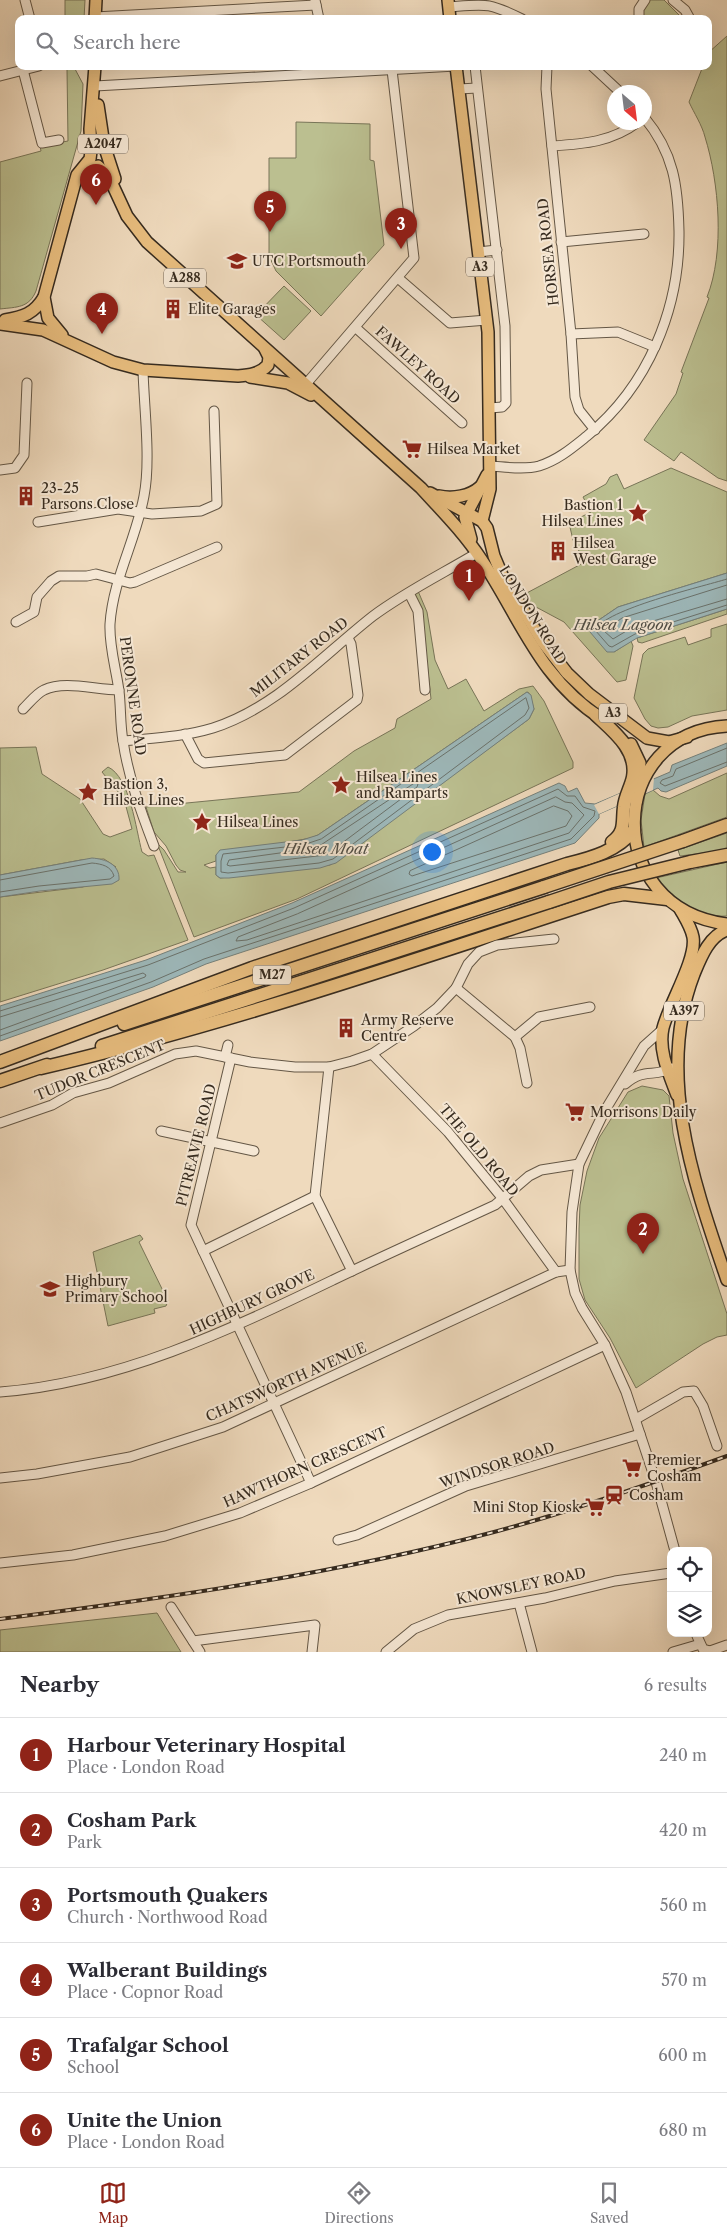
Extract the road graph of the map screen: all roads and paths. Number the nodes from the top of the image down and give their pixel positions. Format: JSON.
{"nodes":[{"id":1,"x":25,"y":0,"type":"edge"},
{"id":2,"x":96,"y":0,"type":"edge"},
{"id":3,"x":673,"y":0,"type":"edge"},
{"id":4,"x":642,"y":1,"type":"edge"},
{"id":5,"x":316,"y":3,"type":"edge"},
{"id":6,"x":237,"y":5,"type":"edge"},
{"id":7,"x":449,"y":9,"type":"edge"},
{"id":8,"x":29,"y":15,"type":"edge"},
{"id":9,"x":95,"y":15,"type":"edge"},
{"id":10,"x":128,"y":15,"type":"edge"},
{"id":11,"x":514,"y":15,"type":"edge"},
{"id":12,"x":639,"y":15,"type":"edge"},
{"id":13,"x":688,"y":15,"type":"edge"},
{"id":14,"x":23,"y":70,"type":"joint"},
{"id":15,"x":95,"y":70,"type":"edge"},
{"id":16,"x":328,"y":70,"type":"edge"},
{"id":17,"x":392,"y":70,"type":"joint"},
{"id":18,"x":457,"y":70,"type":"edge"},
{"id":19,"x":475,"y":70,"type":"edge"},
{"id":20,"x":547,"y":70,"type":"edge"},
{"id":21,"x":596,"y":70,"type":"edge"},
{"id":22,"x":0,"y":76,"type":"edge"},
{"id":23,"x":612,"y":85,"type":"edge"},
{"id":24,"x":95,"y":86,"type":"junction"},
{"id":25,"x":477,"y":88,"type":"junction"},
{"id":26,"x":459,"y":89,"type":"junction"},
{"id":27,"x":652,"y":126,"type":"edge"},
{"id":28,"x":627,"y":130,"type":"edge"},
{"id":29,"x":59,"y":140,"type":"dead end"},
{"id":30,"x":552,"y":146,"type":"junction"},
{"id":31,"x":82,"y":170,"type":"junction"},
{"id":32,"x":119,"y":201,"type":"junction"},
{"id":33,"x":644,"y":234,"type":"dead end"},
{"id":34,"x":561,"y":242,"type":"junction"},
{"id":35,"x":497,"y":250,"type":"junction"},
{"id":36,"x":478,"y":252,"type":"junction"},
{"id":37,"x":398,"y":278,"type":"junction"},
{"id":38,"x":44,"y":297,"type":"junction"},
{"id":39,"x":487,"y":320,"type":"junction"},
{"id":40,"x":0,"y":322,"type":"edge"},
{"id":41,"x":356,"y":328,"type":"junction"},
{"id":42,"x":571,"y":334,"type":"junction"},
{"id":43,"x":65,"y":338,"type":"junction"},
{"id":44,"x":262,"y":346,"type":"junction"},
{"id":45,"x":655,"y":347,"type":"junction"},
{"id":46,"x":143,"y":370,"type":"junction"},
{"id":47,"x":238,"y":376,"type":"junction"},
{"id":48,"x":27,"y":383,"type":"dead end"},
{"id":49,"x":306,"y":384,"type":"junction"},
{"id":50,"x":331,"y":408,"type":"junction"},
{"id":51,"x":490,"y":408,"type":"junction"},
{"id":52,"x":214,"y":411,"type":"dead end"},
{"id":53,"x":462,"y":423,"type":"dead end"},
{"id":54,"x":594,"y":430,"type":"junction"},
{"id":55,"x":490,"y":467,"type":"junction"},
{"id":56,"x":0,"y":470,"type":"edge"},
{"id":57,"x":485,"y":480,"type":"junction"},
{"id":58,"x":422,"y":488,"type":"junction"},
{"id":59,"x":466,"y":512,"type":"junction"},
{"id":60,"x":141,"y":513,"type":"junction"},
{"id":61,"x":38,"y":522,"type":"dead end"},
{"id":62,"x":482,"y":522,"type":"junction"},
{"id":63,"x":217,"y":547,"type":"dead end"},
{"id":64,"x":479,"y":556,"type":"junction"},
{"id":65,"x":117,"y":579,"type":"junction"},
{"id":66,"x":410,"y":593,"type":"junction"},
{"id":67,"x":16,"y":622,"type":"dead end"},
{"id":68,"x":348,"y":638,"type":"junction"},
{"id":69,"x":119,"y":690,"type":"junction"},
{"id":70,"x":425,"y":690,"type":"dead end"},
{"id":71,"x":23,"y":708,"type":"dead end"},
{"id":72,"x":596,"y":715,"type":"joint"},
{"id":73,"x":727,"y":726,"type":"edge"},
{"id":74,"x":185,"y":734,"type":"junction"},
{"id":75,"x":687,"y":737,"type":"junction"},
{"id":76,"x":123,"y":741,"type":"junction"},
{"id":77,"x":639,"y":779,"type":"junction"},
{"id":78,"x":727,"y":824,"type":"edge"},
{"id":79,"x":634,"y":830,"type":"junction"},
{"id":80,"x":154,"y":846,"type":"dead end"},
{"id":81,"x":727,"y":855,"type":"edge"},
{"id":82,"x":567,"y":864,"type":"junction"},
{"id":83,"x":667,"y":898,"type":"junction"},
{"id":84,"x":680,"y":908,"type":"junction"},
{"id":85,"x":727,"y":924,"type":"edge"},
{"id":86,"x":727,"y":930,"type":"edge"},
{"id":87,"x":554,"y":938,"type":"dead end"},
{"id":88,"x":456,"y":988,"type":"junction"},
{"id":89,"x":590,"y":1006,"type":"dead end"},
{"id":90,"x":663,"y":1029,"type":"junction"},
{"id":91,"x":515,"y":1037,"type":"junction"},
{"id":92,"x":228,"y":1045,"type":"dead end"},
{"id":93,"x":372,"y":1054,"type":"junction"},
{"id":94,"x":228,"y":1058,"type":"junction"},
{"id":95,"x":0,"y":1063,"type":"edge"},
{"id":96,"x":329,"y":1066,"type":"junction"},
{"id":97,"x":40,"y":1068,"type":"junction"},
{"id":98,"x":672,"y":1068,"type":"junction"},
{"id":99,"x":0,"y":1080,"type":"edge"},
{"id":100,"x":527,"y":1083,"type":"dead end"},
{"id":101,"x":619,"y":1090,"type":"junction"},
{"id":102,"x":0,"y":1123,"type":"edge"},
{"id":103,"x":161,"y":1130,"type":"dead end"},
{"id":104,"x":211,"y":1140,"type":"junction"},
{"id":105,"x":254,"y":1151,"type":"dead end"},
{"id":106,"x":579,"y":1164,"type":"junction"},
{"id":107,"x":315,"y":1196,"type":"junction"},
{"id":108,"x":503,"y":1199,"type":"junction"},
{"id":109,"x":203,"y":1251,"type":"junction"},
{"id":110,"x":570,"y":1270,"type":"junction"},
{"id":111,"x":352,"y":1271,"type":"junction"},
{"id":112,"x":556,"y":1272,"type":"junction"},
{"id":113,"x":727,"y":1280,"type":"edge"},
{"id":114,"x":239,"y":1325,"type":"junction"},
{"id":115,"x":605,"y":1345,"type":"junction"},
{"id":116,"x":0,"y":1392,"type":"edge"},
{"id":117,"x":275,"y":1403,"type":"junction"},
{"id":118,"x":636,"y":1419,"type":"junction"},
{"id":119,"x":640,"y":1434,"type":"junction"},
{"id":120,"x":717,"y":1446,"type":"dead end"},
{"id":121,"x":0,"y":1478,"type":"edge"},
{"id":122,"x":311,"y":1483,"type":"junction"},
{"id":123,"x":338,"y":1540,"type":"dead end"},
{"id":124,"x":674,"y":1547,"type":"edge"},
{"id":125,"x":0,"y":1563,"type":"edge"},
{"id":126,"x":667,"y":1574,"type":"edge"},
{"id":127,"x":519,"y":1603,"type":"junction"},
{"id":128,"x":171,"y":1607,"type":"dead end"},
{"id":129,"x":193,"y":1641,"type":"junction"},
{"id":130,"x":697,"y":1642,"type":"edge"},
{"id":131,"x":727,"y":1645,"type":"edge"},
{"id":132,"x":200,"y":1652,"type":"edge"},
{"id":133,"x":312,"y":1652,"type":"edge"},
{"id":134,"x":386,"y":1652,"type":"edge"},
{"id":135,"x":532,"y":1652,"type":"edge"},
{"id":136,"x":673,"y":1652,"type":"edge"},
{"id":137,"x":710,"y":1652,"type":"edge"}],
"edges":[{"from":1,"to":8,"type":"street"},
{"from":2,"to":9,"type":"main road"},
{"from":3,"to":13,"type":"street"},
{"from":4,"to":12,"type":"street"},
{"from":5,"to":6,"type":"street"},
{"from":6,"to":10,"type":"street"},
{"from":7,"to":11,"type":"street"},
{"from":14,"to":22,"type":"street"},
{"from":14,"to":29,"type":"street"},
{"from":15,"to":24,"type":"main road","number":"A2047"},
{"from":16,"to":17,"type":"street"},
{"from":16,"to":24,"type":"street"},
{"from":17,"to":37,"type":"street"},
{"from":18,"to":26,"type":"main road","number":"A3"},
{"from":19,"to":25,"type":"street"},
{"from":20,"to":30,"type":"street","name":"HORSEA ROAD"},
{"from":21,"to":23,"type":"street"},
{"from":24,"to":31,"type":"main road","number":"A2047"},
{"from":24,"to":32,"type":"main road","number":"A2047"},
{"from":25,"to":26,"type":"street"},
{"from":25,"to":35,"type":"street"},
{"from":26,"to":36,"type":"main road","number":"A3"},
{"from":27,"to":45,"type":"street"},
{"from":28,"to":30,"type":"street"},
{"from":30,"to":34,"type":"street","name":"HORSEA ROAD"},
{"from":31,"to":32,"type":"main road","number":"A288"},
{"from":31,"to":38,"type":"main road"},
{"from":32,"to":44,"type":"main road","number":"A288"},
{"from":33,"to":34,"type":"street"},
{"from":34,"to":42,"type":"street","name":"HORSEA ROAD"},
{"from":35,"to":36,"type":"street"},
{"from":35,"to":51,"type":"street"},
{"from":36,"to":39,"type":"main road","number":"A3"},
{"from":37,"to":39,"type":"street"},
{"from":37,"to":41,"type":"street"},
{"from":38,"to":40,"type":"main road"},
{"from":38,"to":43,"type":"main road"},
{"from":39,"to":51,"type":"main road","number":"A3"},
{"from":40,"to":43,"type":"main road"},
{"from":41,"to":49,"type":"street"},
{"from":41,"to":53,"type":"street","name":"FAWLEY ROAD"},
{"from":42,"to":45,"type":"street"},
{"from":42,"to":54,"type":"street","name":"HORSEA ROAD"},
{"from":43,"to":46,"type":"main road"},
{"from":44,"to":47,"type":"main road"},
{"from":44,"to":49,"type":"main road","name":"LONDON ROAD"},
{"from":45,"to":54,"type":"street"},
{"from":46,"to":47,"type":"main road"},
{"from":46,"to":60,"type":"street","name":"PERONNE ROAD"},
{"from":47,"to":50,"type":"main road","name":"LONDON ROAD"},
{"from":48,"to":56,"type":"street"},
{"from":49,"to":50,"type":"main road","name":"LONDON ROAD"},
{"from":50,"to":58,"type":"main road","name":"LONDON ROAD"},
{"from":51,"to":55,"type":"main road","number":"A3"},
{"from":52,"to":60,"type":"street"},
{"from":54,"to":55,"type":"street"},
{"from":55,"to":57,"type":"main road","number":"A3"},
{"from":55,"to":62,"type":"main road","number":"A3"},
{"from":57,"to":58,"type":"main road","name":"LONDON ROAD"},
{"from":57,"to":59,"type":"main road","number":"A3"},
{"from":58,"to":59,"type":"main road","name":"LONDON ROAD"},
{"from":58,"to":64,"type":"main road","name":"LONDON ROAD"},
{"from":59,"to":62,"type":"main road","name":"LONDON ROAD"},
{"from":59,"to":64,"type":"main road","number":"A3"},
{"from":60,"to":61,"type":"street"},
{"from":60,"to":65,"type":"street","name":"PERONNE ROAD"},
{"from":62,"to":75,"type":"main road","name":"LONDON ROAD","number":"A3"},
{"from":63,"to":65,"type":"street"},
{"from":64,"to":66,"type":"street","name":"MILITARY ROAD"},
{"from":64,"to":72,"type":"main road","name":"LONDON ROAD","number":"A3"},
{"from":65,"to":67,"type":"street"},
{"from":65,"to":69,"type":"street","name":"PERONNE ROAD"},
{"from":66,"to":68,"type":"street","name":"MILITARY ROAD"},
{"from":66,"to":70,"type":"street"},
{"from":68,"to":74,"type":"street","name":"MILITARY ROAD"},
{"from":68,"to":74,"type":"street"},
{"from":69,"to":71,"type":"street"},
{"from":69,"to":76,"type":"street","name":"PERONNE ROAD"},
{"from":72,"to":77,"type":"highway"},
{"from":73,"to":75,"type":"main road"},
{"from":74,"to":76,"type":"street","name":"MILITARY ROAD"},
{"from":75,"to":77,"type":"main road"},
{"from":76,"to":80,"type":"street","name":"PERONNE ROAD"},
{"from":77,"to":79,"type":"main road"},
{"from":77,"to":82,"type":"highway"},
{"from":78,"to":95,"type":"highway","number":"M27","bridge":true},
{"from":79,"to":82,"type":"highway"},
{"from":79,"to":83,"type":"main road"},
{"from":81,"to":97,"type":"highway","number":"M27","bridge":true},
{"from":82,"to":95,"type":"highway"},
{"from":83,"to":84,"type":"main road"},
{"from":83,"to":97,"type":"highway"},
{"from":84,"to":85,"type":"main road"},
{"from":84,"to":90,"type":"main road","number":"A397"},
{"from":86,"to":98,"type":"main road","number":"A397"},
{"from":87,"to":88,"type":"street","name":"TUDOR CRESCENT"},
{"from":88,"to":91,"type":"street"},
{"from":88,"to":93,"type":"street","name":"TUDOR CRESCENT"},
{"from":89,"to":91,"type":"street"},
{"from":90,"to":98,"type":"main road","number":"A397"},
{"from":90,"to":101,"type":"street"},
{"from":91,"to":100,"type":"street"},
{"from":92,"to":94,"type":"street"},
{"from":93,"to":96,"type":"street","name":"TUDOR CRESCENT"},
{"from":93,"to":108,"type":"street","name":"THE OLD ROAD"},
{"from":94,"to":96,"type":"street","name":"TUDOR CRESCENT"},
{"from":94,"to":102,"type":"street","name":"TUDOR CRESCENT"},
{"from":94,"to":104,"type":"street","name":"PITREAVIE ROAD"},
{"from":96,"to":107,"type":"street"},
{"from":97,"to":99,"type":"highway"},
{"from":98,"to":101,"type":"street"},
{"from":98,"to":113,"type":"main road","number":"A397"},
{"from":101,"to":106,"type":"street"},
{"from":103,"to":104,"type":"street"},
{"from":104,"to":105,"type":"street"},
{"from":104,"to":109,"type":"street","name":"PITREAVIE ROAD"},
{"from":106,"to":108,"type":"street","name":"HIGHBURY GROVE"},
{"from":106,"to":110,"type":"street"},
{"from":107,"to":109,"type":"street"},
{"from":107,"to":111,"type":"street"},
{"from":108,"to":111,"type":"street","name":"HIGHBURY GROVE"},
{"from":108,"to":112,"type":"street","name":"THE OLD ROAD"},
{"from":109,"to":114,"type":"street","name":"PITREAVIE ROAD"},
{"from":110,"to":112,"type":"street","name":"CHATSWORTH AVENUE"},
{"from":110,"to":115,"type":"street"},
{"from":111,"to":114,"type":"street","name":"HIGHBURY GROVE"},
{"from":112,"to":117,"type":"street","name":"CHATSWORTH AVENUE"},
{"from":114,"to":116,"type":"street","name":"HIGHBURY GROVE"},
{"from":114,"to":117,"type":"street","name":"PITREAVIE ROAD"},
{"from":115,"to":118,"type":"street"},
{"from":115,"to":122,"type":"street","name":"HAWTHORN CRESCENT"},
{"from":117,"to":121,"type":"street","name":"CHATSWORTH AVENUE"},
{"from":117,"to":122,"type":"street","name":"PITREAVIE ROAD"},
{"from":118,"to":119,"type":"street"},
{"from":118,"to":120,"type":"street"},
{"from":119,"to":123,"type":"street","name":"WINDSOR ROAD"},
{"from":119,"to":124,"type":"street"},
{"from":122,"to":125,"type":"street","name":"HAWTHORN CRESCENT"},
{"from":126,"to":127,"type":"street","name":"KNOWSLEY ROAD"},
{"from":127,"to":134,"type":"street","name":"KNOWSLEY ROAD"},
{"from":127,"to":135,"type":"street"},
{"from":128,"to":129,"type":"street"},
{"from":129,"to":132,"type":"street"},
{"from":129,"to":133,"type":"street"},
{"from":130,"to":136,"type":"street"},
{"from":130,"to":137,"type":"street"},
{"from":131,"to":137,"type":"street"}]}
